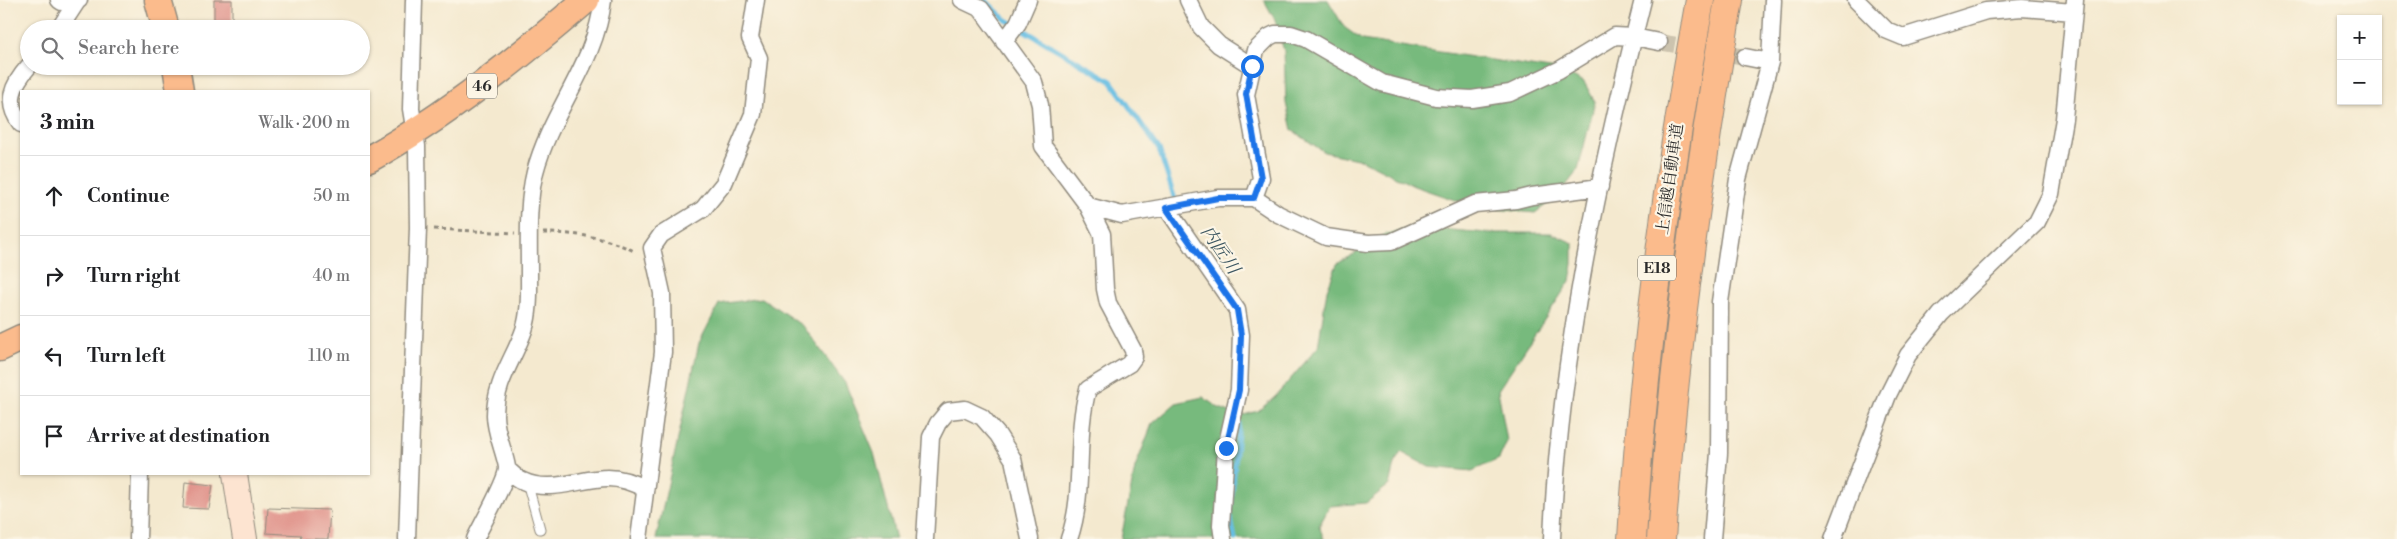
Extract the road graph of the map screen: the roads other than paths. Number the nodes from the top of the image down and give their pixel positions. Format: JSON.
{"nodes":[{"id":1,"x":59,"y":0,"type":"edge"},
{"id":2,"x":79,"y":0,"type":"edge"},
{"id":3,"x":158,"y":0,"type":"edge"},
{"id":4,"x":414,"y":0,"type":"edge"},
{"id":5,"x":586,"y":0,"type":"edge"},
{"id":6,"x":603,"y":0,"type":"edge"},
{"id":7,"x":756,"y":0,"type":"edge"},
{"id":8,"x":962,"y":0,"type":"edge"},
{"id":9,"x":1028,"y":0,"type":"edge"},
{"id":10,"x":1188,"y":0,"type":"edge"},
{"id":11,"x":1643,"y":0,"type":"edge"},
{"id":12,"x":1700,"y":0,"type":"edge"},
{"id":13,"x":1729,"y":0,"type":"edge"},
{"id":14,"x":1773,"y":0,"type":"edge"},
{"id":15,"x":1856,"y":0,"type":"edge"},
{"id":16,"x":2075,"y":6,"type":"edge"},
{"id":17,"x":65,"y":20,"type":"edge"},
{"id":18,"x":164,"y":20,"type":"edge"},
{"id":19,"x":1634,"y":37,"type":"junction"},
{"id":20,"x":1004,"y":42,"type":"junction"},
{"id":21,"x":1659,"y":42,"type":"tunnel mouth"},
{"id":22,"x":1744,"y":57,"type":"tunnel mouth"},
{"id":23,"x":1770,"y":62,"type":"junction"},
{"id":24,"x":1252,"y":66,"type":"junction"},
{"id":25,"x":21,"y":75,"type":"edge"},
{"id":26,"x":177,"y":75,"type":"edge"},
{"id":27,"x":180,"y":90,"type":"edge"},
{"id":28,"x":20,"y":122,"type":"edge"},
{"id":29,"x":414,"y":134,"type":"junction"},
{"id":30,"x":370,"y":158,"type":"edge"},
{"id":31,"x":1600,"y":186,"type":"junction"},
{"id":32,"x":1254,"y":198,"type":"junction"},
{"id":33,"x":1088,"y":206,"type":"junction"},
{"id":34,"x":1166,"y":208,"type":"junction"},
{"id":35,"x":20,"y":338,"type":"edge"},
{"id":36,"x":1648,"y":338,"type":"junction"},
{"id":37,"x":0,"y":348,"type":"edge"},
{"id":38,"x":507,"y":469,"type":"junction"},
{"id":39,"x":140,"y":475,"type":"edge"},
{"id":40,"x":235,"y":475,"type":"edge"},
{"id":41,"x":527,"y":482,"type":"junction"},
{"id":42,"x":646,"y":489,"type":"junction"},
{"id":43,"x":540,"y":528,"type":"dead end"},
{"id":44,"x":138,"y":539,"type":"edge"},
{"id":45,"x":245,"y":539,"type":"edge"},
{"id":46,"x":408,"y":539,"type":"edge"},
{"id":47,"x":475,"y":539,"type":"edge"},
{"id":48,"x":639,"y":539,"type":"edge"},
{"id":49,"x":925,"y":539,"type":"edge"},
{"id":50,"x":1030,"y":539,"type":"edge"},
{"id":51,"x":1069,"y":539,"type":"edge"},
{"id":52,"x":1223,"y":539,"type":"edge"},
{"id":53,"x":1552,"y":539,"type":"edge"},
{"id":54,"x":1625,"y":539,"type":"edge"},
{"id":55,"x":1632,"y":539,"type":"edge"},
{"id":56,"x":1661,"y":539,"type":"edge"},
{"id":57,"x":1712,"y":539,"type":"edge"},
{"id":58,"x":1833,"y":539,"type":"edge"}],
"edges":[{"from":1,"to":2,"type":"street"},
{"from":2,"to":17,"type":"street"},
{"from":3,"to":18,"type":"main road"},
{"from":4,"to":29,"type":"street"},
{"from":5,"to":29,"type":"main road","number":"46"},
{"from":6,"to":38,"type":"street"},
{"from":7,"to":42,"type":"street"},
{"from":8,"to":20,"type":"street"},
{"from":9,"to":20,"type":"street"},
{"from":10,"to":24,"type":"street"},
{"from":11,"to":19,"type":"street"},
{"from":12,"to":36,"type":"highway","name":"上信越自動車道","number":"E18"},
{"from":13,"to":56,"type":"highway","name":"上信越自動車道","number":"E18"},
{"from":14,"to":23,"type":"street"},
{"from":15,"to":16,"type":"street"},
{"from":16,"to":58,"type":"street"},
{"from":19,"to":21,"type":"street"},
{"from":19,"to":24,"type":"street"},
{"from":19,"to":31,"type":"street"},
{"from":20,"to":33,"type":"street"},
{"from":22,"to":23,"type":"street"},
{"from":23,"to":57,"type":"street"},
{"from":24,"to":32,"type":"street"},
{"from":25,"to":28,"type":"street"},
{"from":26,"to":27,"type":"main road"},
{"from":29,"to":30,"type":"main road","number":"46"},
{"from":29,"to":46,"type":"street"},
{"from":31,"to":32,"type":"street"},
{"from":31,"to":53,"type":"street"},
{"from":32,"to":34,"type":"street"},
{"from":33,"to":34,"type":"street"},
{"from":33,"to":51,"type":"street"},
{"from":34,"to":52,"type":"street"},
{"from":35,"to":37,"type":"main road"},
{"from":36,"to":54,"type":"highway"},
{"from":36,"to":55,"type":"highway","name":"上信越自動車道","number":"E18"},
{"from":38,"to":41,"type":"street"},
{"from":38,"to":47,"type":"street"},
{"from":39,"to":44,"type":"street"},
{"from":40,"to":45,"type":"street"},
{"from":41,"to":42,"type":"street"},
{"from":41,"to":43,"type":"lane"},
{"from":42,"to":48,"type":"street"},
{"from":49,"to":50,"type":"street"}]}
